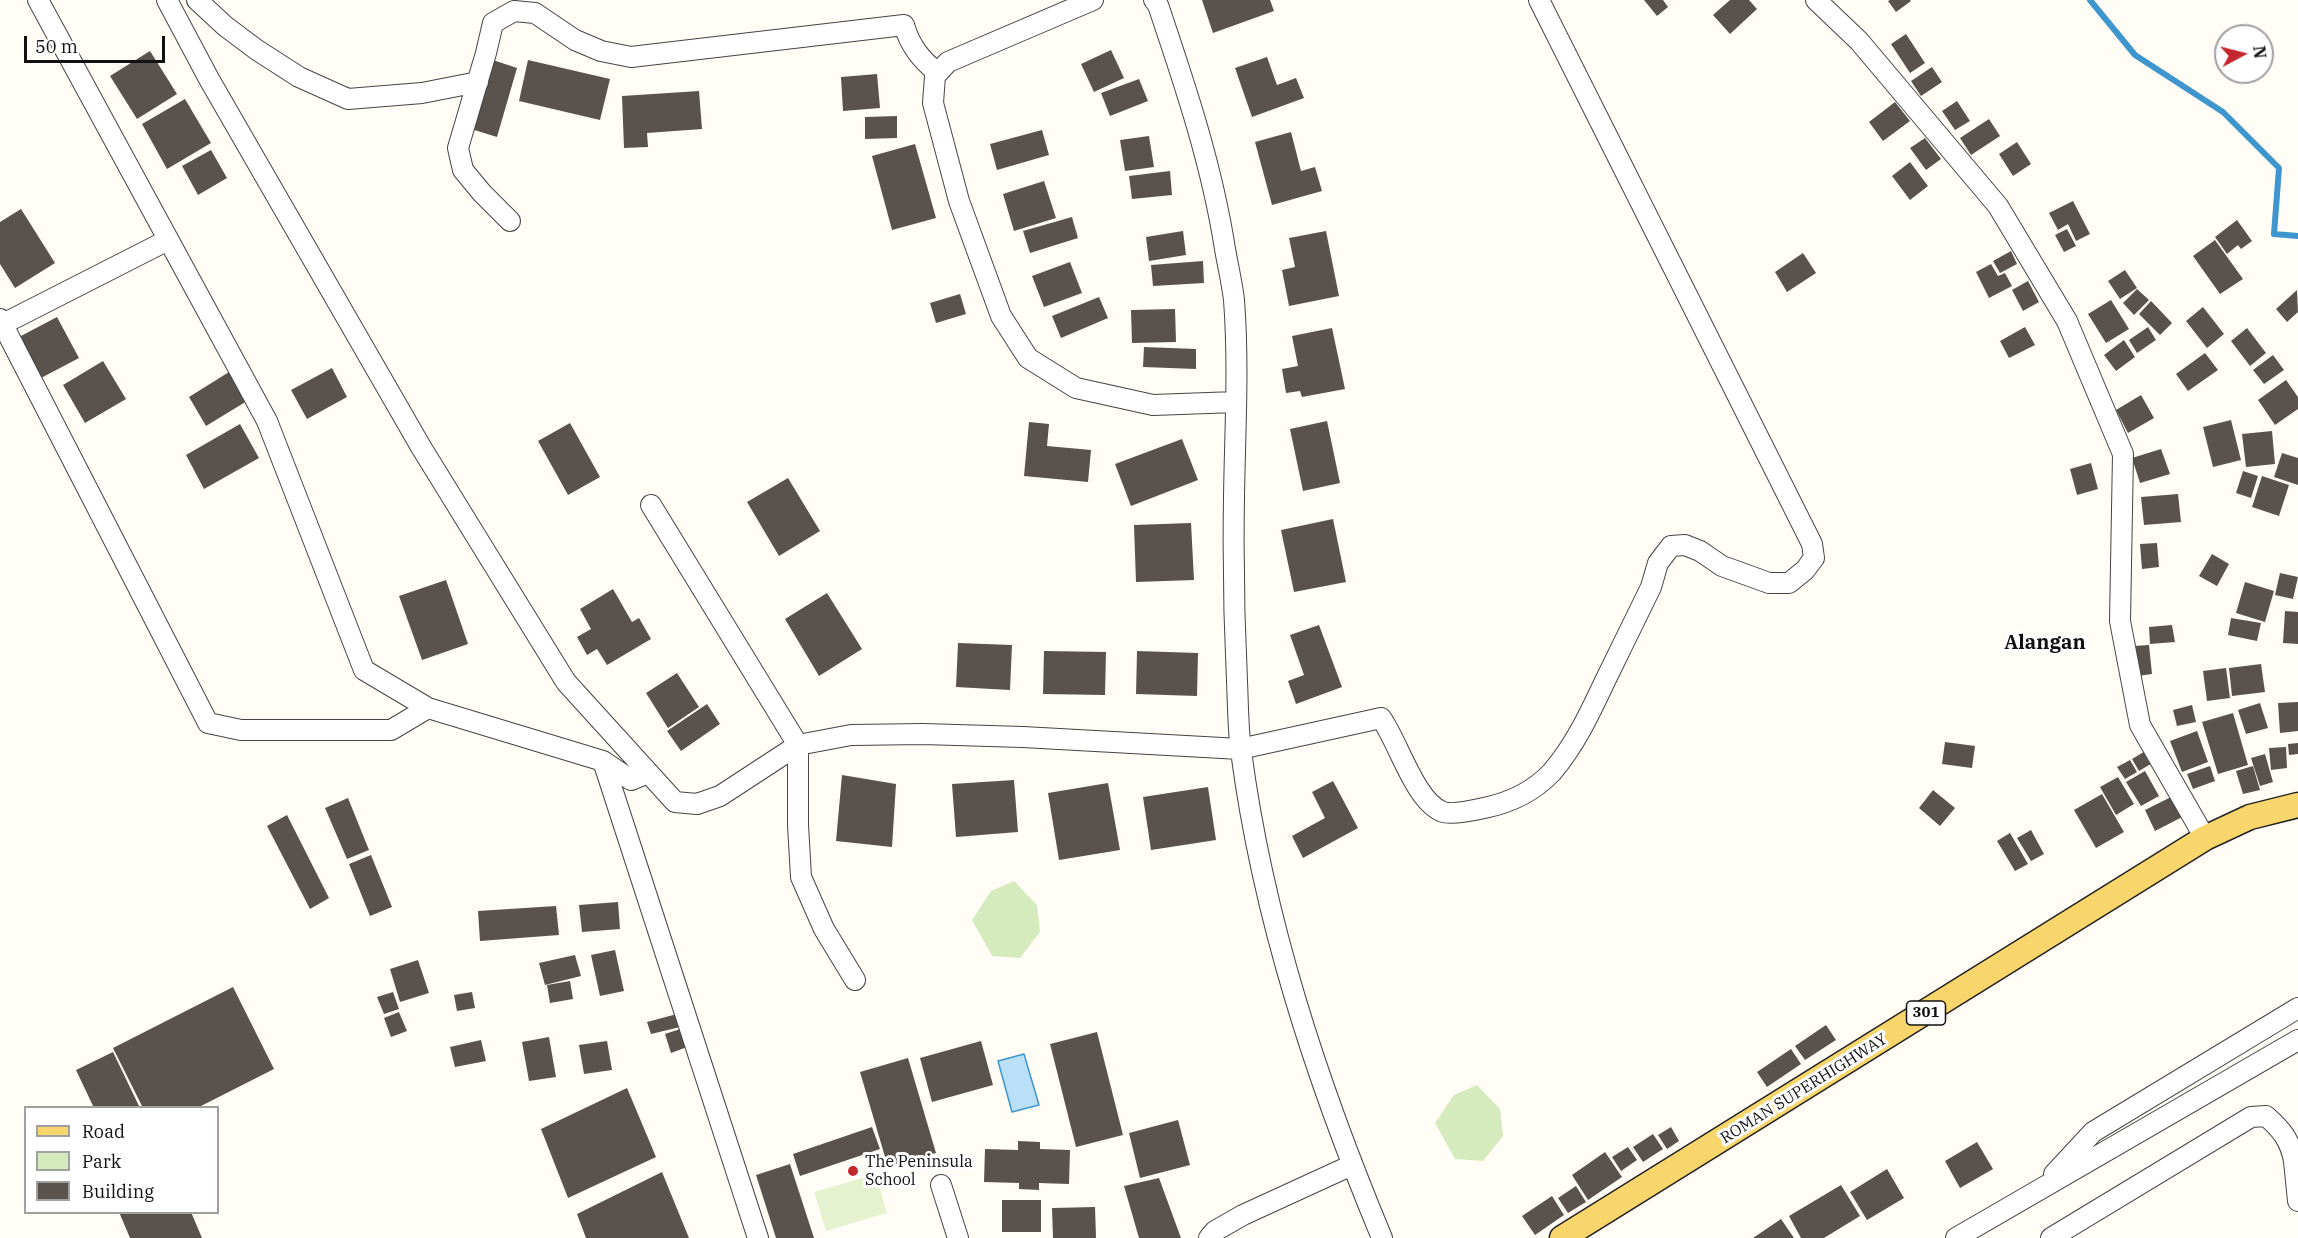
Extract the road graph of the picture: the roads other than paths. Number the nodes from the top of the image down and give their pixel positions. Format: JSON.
{"nodes":[{"id":1,"x":38,"y":0,"type":"edge"},
{"id":2,"x":167,"y":0,"type":"edge"},
{"id":3,"x":197,"y":0,"type":"edge"},
{"id":4,"x":1154,"y":0,"type":"edge"},
{"id":5,"x":1539,"y":0,"type":"edge"},
{"id":6,"x":1816,"y":0,"type":"edge"},
{"id":7,"x":1080,"y":2,"type":"edge"},
{"id":8,"x":938,"y":73,"type":"junction"},
{"id":9,"x":478,"y":82,"type":"junction"},
{"id":10,"x":510,"y":221,"type":"dead end"},
{"id":11,"x":168,"y":240,"type":"junction"},
{"id":12,"x":1,"y":321,"type":"edge"},
{"id":13,"x":1236,"y":402,"type":"junction"},
{"id":14,"x":651,"y":505,"type":"dead end"},
{"id":15,"x":428,"y":708,"type":"junction"},
{"id":16,"x":798,"y":745,"type":"junction"},
{"id":17,"x":1240,"y":749,"type":"junction"},
{"id":18,"x":603,"y":761,"type":"junction"},
{"id":19,"x":648,"y":773,"type":"junction"},
{"id":20,"x":2298,"y":805,"type":"edge"},
{"id":21,"x":2205,"y":838,"type":"junction"},
{"id":22,"x":855,"y":980,"type":"dead end"},
{"id":23,"x":2298,"y":1008,"type":"edge"},
{"id":24,"x":2298,"y":1040,"type":"edge"},
{"id":25,"x":2296,"y":1161,"type":"edge"},
{"id":26,"x":1352,"y":1166,"type":"junction"},
{"id":27,"x":941,"y":1185,"type":"dead end"},
{"id":28,"x":2039,"y":1190,"type":"junction"},
{"id":29,"x":2298,"y":1201,"type":"edge"},
{"id":30,"x":758,"y":1238,"type":"edge"},
{"id":31,"x":958,"y":1238,"type":"edge"},
{"id":32,"x":1209,"y":1238,"type":"edge"},
{"id":33,"x":1382,"y":1238,"type":"edge"},
{"id":34,"x":1562,"y":1238,"type":"edge"},
{"id":35,"x":1956,"y":1238,"type":"edge"},
{"id":36,"x":2051,"y":1238,"type":"edge"}],
"edges":[{"from":1,"to":11,"type":"street"},
{"from":2,"to":19,"type":"street"},
{"from":3,"to":9,"type":"street"},
{"from":4,"to":13,"type":"street"},
{"from":5,"to":17,"type":"street"},
{"from":6,"to":21,"type":"street"},
{"from":7,"to":8,"type":"street"},
{"from":8,"to":9,"type":"street"},
{"from":8,"to":13,"type":"street"},
{"from":9,"to":10,"type":"street"},
{"from":11,"to":12,"type":"street"},
{"from":11,"to":15,"type":"street"},
{"from":12,"to":15,"type":"street"},
{"from":13,"to":17,"type":"street"},
{"from":14,"to":16,"type":"street"},
{"from":15,"to":18,"type":"street"},
{"from":16,"to":17,"type":"street"},
{"from":16,"to":19,"type":"street"},
{"from":16,"to":22,"type":"street"},
{"from":17,"to":26,"type":"street"},
{"from":18,"to":19,"type":"street"},
{"from":18,"to":30,"type":"street"},
{"from":20,"to":21,"type":"main road","name":"ROMAN SUPERHIGHWAY","number":"301"},
{"from":21,"to":34,"type":"main road","name":"ROMAN SUPERHIGHWAY","number":"301"},
{"from":23,"to":28,"type":"street"},
{"from":24,"to":28,"type":"street"},
{"from":25,"to":29,"type":"street"},
{"from":25,"to":36,"type":"street"},
{"from":26,"to":32,"type":"street"},
{"from":26,"to":33,"type":"street"},
{"from":27,"to":31,"type":"street"},
{"from":28,"to":35,"type":"street"}]}
